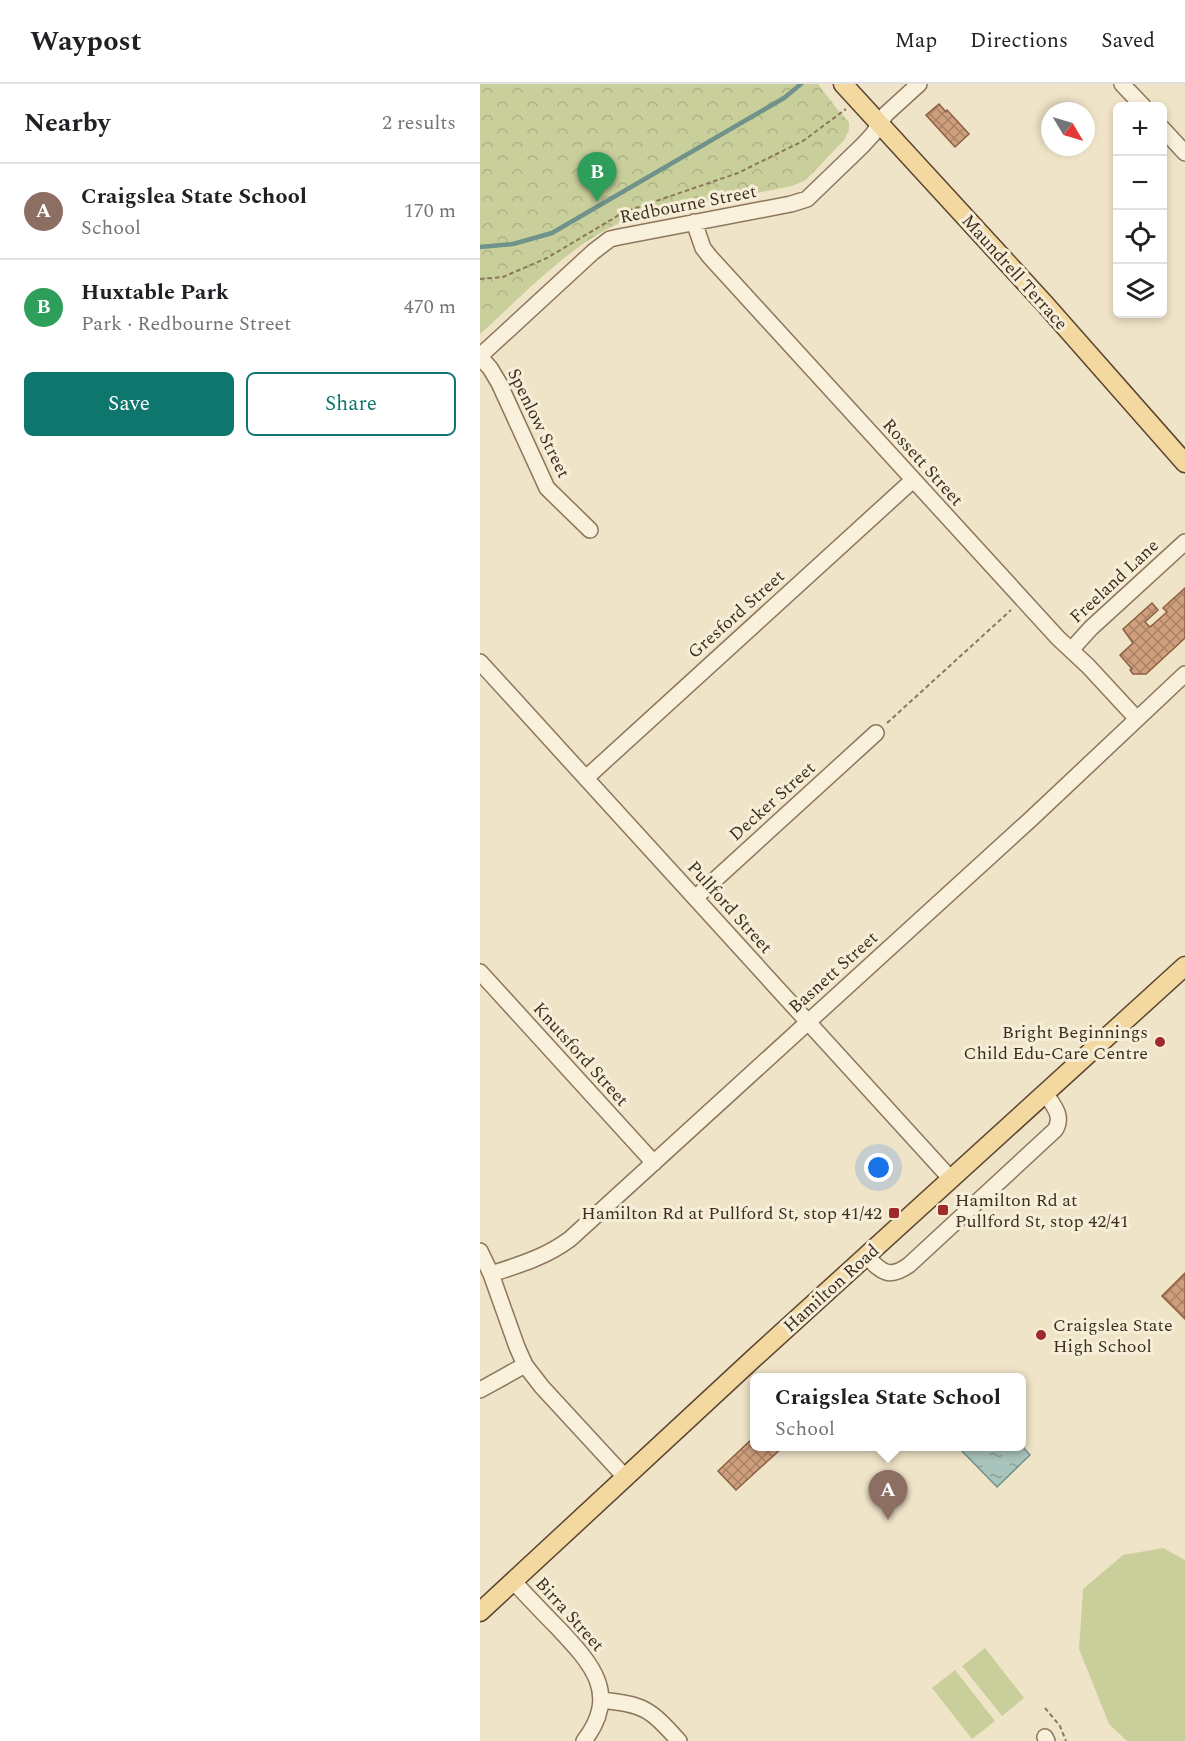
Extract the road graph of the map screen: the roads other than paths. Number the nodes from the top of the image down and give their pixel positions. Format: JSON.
{"nodes":[{"id":1,"x":843,"y":84,"type":"edge"},
{"id":2,"x":919,"y":84,"type":"edge"},
{"id":3,"x":1122,"y":84,"type":"edge"},
{"id":4,"x":1139,"y":102,"type":"edge"},
{"id":5,"x":879,"y":124,"type":"junction"},
{"id":6,"x":1167,"y":133,"type":"edge"},
{"id":7,"x":1185,"y":153,"type":"edge"},
{"id":8,"x":694,"y":222,"type":"junction"},
{"id":9,"x":480,"y":357,"type":"edge"},
{"id":10,"x":1185,"y":463,"type":"edge"},
{"id":11,"x":913,"y":480,"type":"junction"},
{"id":12,"x":590,"y":530,"type":"dead end"},
{"id":13,"x":1185,"y":542,"type":"edge"},
{"id":14,"x":1071,"y":650,"type":"junction"},
{"id":15,"x":480,"y":662,"type":"edge"},
{"id":16,"x":1185,"y":674,"type":"edge"},
{"id":17,"x":1137,"y":719,"type":"junction"},
{"id":18,"x":876,"y":733,"type":"road end"},
{"id":19,"x":586,"y":778,"type":"junction"},
{"id":20,"x":695,"y":898,"type":"junction"},
{"id":21,"x":1185,"y":966,"type":"edge"},
{"id":22,"x":480,"y":972,"type":"edge"},
{"id":23,"x":808,"y":1022,"type":"junction"},
{"id":24,"x":1045,"y":1093,"type":"junction"},
{"id":25,"x":654,"y":1163,"type":"junction"},
{"id":26,"x":951,"y":1179,"type":"junction"},
{"id":27,"x":480,"y":1251,"type":"edge"},
{"id":28,"x":866,"y":1256,"type":"junction"},
{"id":29,"x":491,"y":1274,"type":"junction"},
{"id":30,"x":525,"y":1365,"type":"junction"},
{"id":31,"x":480,"y":1390,"type":"edge"},
{"id":32,"x":625,"y":1477,"type":"junction"},
{"id":33,"x":513,"y":1581,"type":"junction"},
{"id":34,"x":480,"y":1612,"type":"edge"},
{"id":35,"x":600,"y":1700,"type":"junction"},
{"id":36,"x":584,"y":1741,"type":"edge"},
{"id":37,"x":680,"y":1741,"type":"edge"}],
"edges":[{"from":1,"to":5,"type":"main road","name":"Maundrell Terrace"},
{"from":2,"to":5,"type":"street","name":"Redbourne Street"},
{"from":3,"to":4,"type":"street"},
{"from":5,"to":8,"type":"street","name":"Redbourne Street"},
{"from":5,"to":10,"type":"main road","name":"Maundrell Terrace"},
{"from":6,"to":7,"type":"street"},
{"from":8,"to":9,"type":"street","name":"Redbourne Street"},
{"from":8,"to":11,"type":"street","name":"Rossett Street"},
{"from":9,"to":12,"type":"street","name":"Spenlow Street"},
{"from":11,"to":14,"type":"street","name":"Rossett Street"},
{"from":11,"to":19,"type":"street","name":"Gresford Street"},
{"from":13,"to":14,"type":"street","name":"Freeland Lane"},
{"from":14,"to":17,"type":"street","name":"Rossett Street"},
{"from":15,"to":19,"type":"street","name":"Pullford Street"},
{"from":16,"to":17,"type":"street","name":"Basnett Street"},
{"from":17,"to":23,"type":"street","name":"Basnett Street"},
{"from":18,"to":20,"type":"street","name":"Decker Street"},
{"from":19,"to":20,"type":"street","name":"Pullford Street"},
{"from":20,"to":23,"type":"street","name":"Pullford Street"},
{"from":21,"to":24,"type":"main road","name":"Hamilton Road"},
{"from":22,"to":25,"type":"street","name":"Knutsford Street"},
{"from":23,"to":25,"type":"street","name":"Basnett Street"},
{"from":23,"to":26,"type":"street","name":"Pullford Street"},
{"from":24,"to":26,"type":"main road","name":"Hamilton Road"},
{"from":24,"to":28,"type":"street"},
{"from":25,"to":29,"type":"street","name":"Basnett Street"},
{"from":26,"to":28,"type":"main road","name":"Hamilton Road"},
{"from":27,"to":29,"type":"street"},
{"from":28,"to":32,"type":"main road","name":"Hamilton Road"},
{"from":29,"to":30,"type":"street"},
{"from":30,"to":31,"type":"street"},
{"from":30,"to":32,"type":"street"},
{"from":32,"to":33,"type":"main road","name":"Hamilton Road"},
{"from":33,"to":34,"type":"main road","name":"Hamilton Road"},
{"from":33,"to":35,"type":"street","name":"Birra Street"},
{"from":35,"to":36,"type":"street","name":"Birra Street"},
{"from":35,"to":37,"type":"street"}]}
